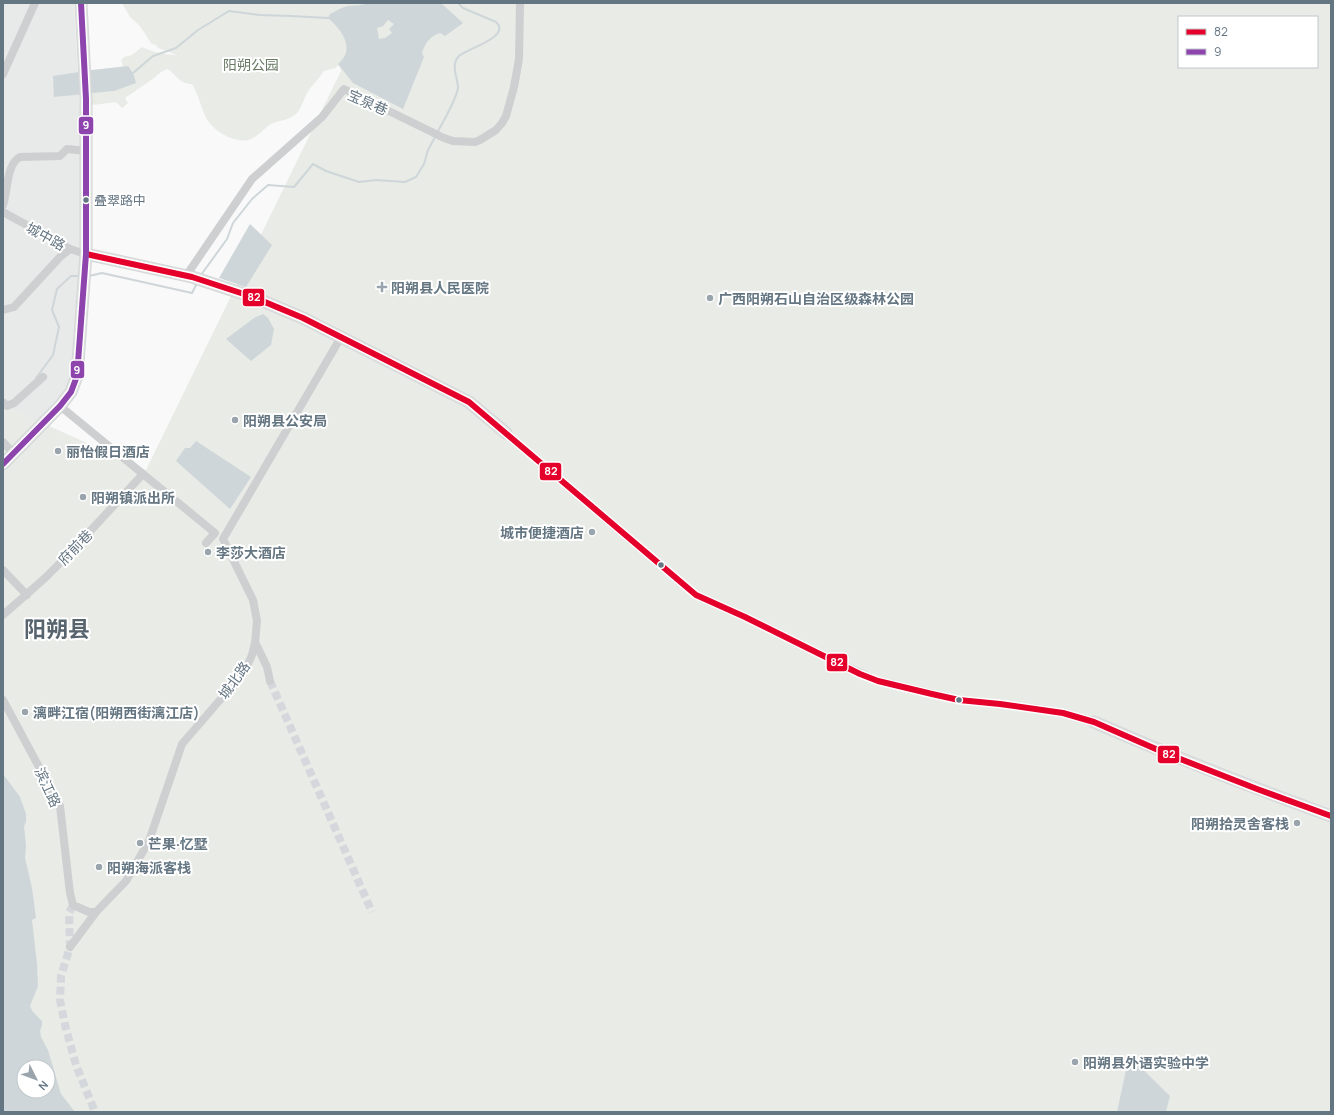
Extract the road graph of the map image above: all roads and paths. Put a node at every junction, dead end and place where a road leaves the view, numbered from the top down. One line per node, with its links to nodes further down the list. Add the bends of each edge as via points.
1 (35, 3): 4 (street)
2 (81, 3): 6 (street)
3 (520, 3): 11 (street, 宝泉巷, via 519,59 514,87 506,116 496,130 475,142 453,141 344,89 322,117 252,179)
4 (6, 61): 5 (street)
5 (3, 74)
6 (87, 151): 7 (street, via 67,149 60,156 16,159 11,167); 10 (street)
7 (3, 205)
8 (3, 212): 9 (street, 城中路)
9 (70, 249): 10 (street, 城中路); 12 (street, via 14,307)
10 (86, 254): 11 (street, 城中路); 16 (street, via 77,376 72,392)
11 (189, 277): 13 (street, 城中路, via 253,297)
12 (3, 310)
13 (341, 337): 17 (street, 城中路, via 469,402); 23 (street)
14 (43, 377): 15 (street, via 14,403 7,406)
15 (3, 403)
16 (60, 406): 19 (street); 20 (street); 21 (street); 22 (street)
17 (506, 433): 31 (street, via 696,595 878,681 959,700 1033,708)
18 (4, 443): 19 (street)
19 (13, 453): 20 (street)
20 (3, 465)
21 (143, 474): 22 (street); 26 (street, 府前巷, via 69,554)
22 (214, 533): 23 (street); 24 (street)
23 (222, 539): 28 (street, 城北路, via 253,600 257,621)
24 (206, 543)
25 (3, 570): 26 (street)
26 (26, 595): 27 (street, 府前巷)
27 (3, 615)
28 (255, 643): 29 (street, via 267,667); 33 (street, 城北路, via 248,664 182,744 149,841 126,881)
29 (270, 681)
30 (3, 700): 33 (street, 滨江路, via 60,806 73,905 88,912)
31 (1094, 722): 32 (street, via 1166,753)
32 (1331, 816)
33 (96, 912): 34 (street, 城北路)
34 (70, 946)

